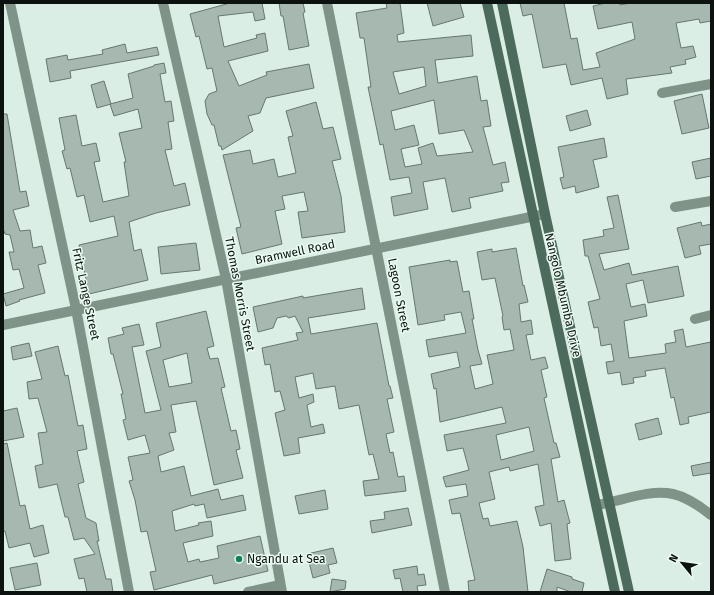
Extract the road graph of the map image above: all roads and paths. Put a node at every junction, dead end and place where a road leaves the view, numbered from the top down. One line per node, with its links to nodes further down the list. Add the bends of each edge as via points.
1 (10, 3): 14 (street, Fritz Lange Street)
2 (163, 3): 13 (street, Thomas Morris Street)
3 (327, 3): 12 (street, Lagoon Street)
4 (487, 3): 11 (street, Nangolo Mbumba Drive)
5 (502, 3): 10 (street, Nangolo Mbumba Drive)
6 (711, 84): 7 (street)
7 (662, 93)
8 (711, 201): 9 (street)
9 (675, 207)
10 (544, 214): 11 (street, Bramwell Road); 18 (street, Nangolo Mbumba Drive)
11 (532, 215): 12 (street, Bramwell Road); 19 (street, Nangolo Mbumba Drive)
12 (377, 248): 13 (street, Bramwell Road); 24 (street, Lagoon Street)
13 (226, 279): 14 (street, Bramwell Road); 21 (street, Thomas Morris Street)
14 (76, 309): 17 (street, Bramwell Road); 22 (street, Fritz Lange Street)
15 (711, 315): 16 (street)
16 (695, 319)
17 (3, 325)
18 (610, 503): 19 (street); 20 (street, via 652,493 674,494 699,505); 26 (street, Nangolo Mbumba Drive)
19 (597, 505): 25 (street, Nangolo Mbumba Drive)
20 (711, 514)
21 (281, 589): 23 (street)
22 (130, 592)
23 (248, 592)
24 (445, 592)
25 (615, 592)
26 (629, 592)

